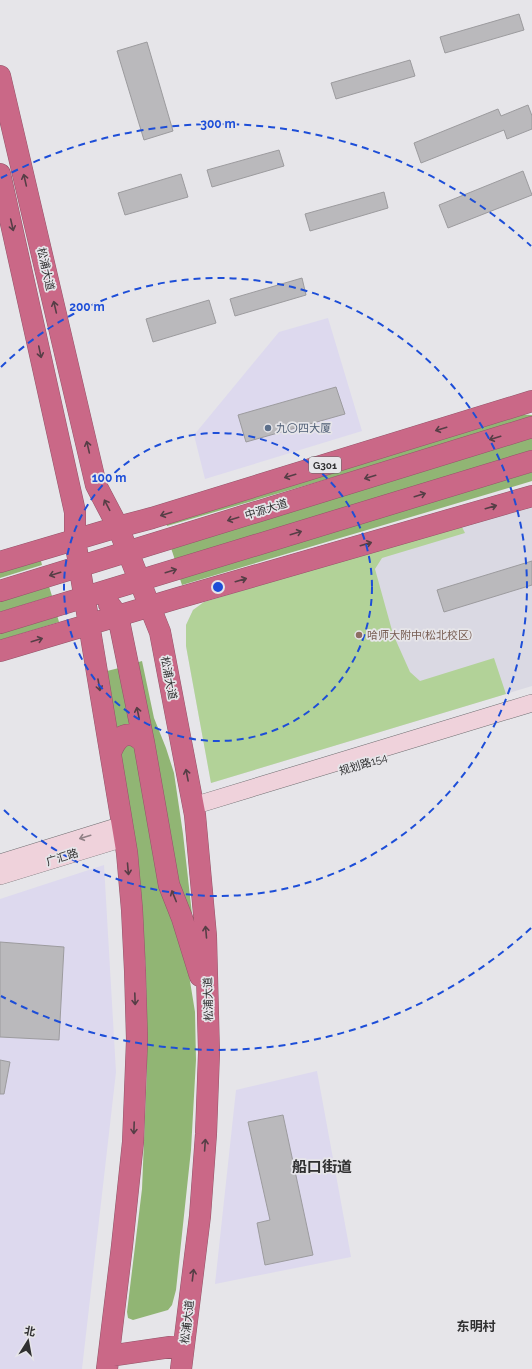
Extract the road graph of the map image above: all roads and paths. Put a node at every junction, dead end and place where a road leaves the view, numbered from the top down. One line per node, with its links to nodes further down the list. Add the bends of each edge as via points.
1 (0, 76): 7 (highway, 松浦大道, one-way to 1, via 96,485)
2 (0, 174): 8 (highway, one-way to 8, via 75,512)
3 (532, 401): 7 (highway, G301, one-way to 7)
4 (532, 427): 9 (highway, 中源大道, one-way to 9)
5 (532, 461): 12 (highway, one-way to 5)
6 (532, 496): 15 (highway, one-way to 6)
7 (118, 527): 8 (highway, G301); 9 (highway, 松浦大道)
8 (75, 540): 10 (highway, G301); 11 (highway)
9 (128, 552): 11 (highway, 中源大道); 12 (highway, 松浦大道)
10 (0, 562)
11 (79, 567): 13 (highway, 中源大道, one-way to 13); 14 (highway)
12 (139, 581): 14 (highway); 15 (highway, 松浦大道)
13 (0, 591)
14 (92, 595): 16 (highway); 17 (highway); 18 (highway)
15 (150, 606): 16 (highway); 24 (highway, 松浦大道, one-way to 15, via 160,632)
16 (118, 616): 18 (highway); 22 (highway, one-way to 16)
17 (0, 622)
18 (89, 624): 19 (highway, one-way to 18); 23 (highway, one-way to 23)
19 (0, 651)
20 (532, 703): 24 (street)
21 (532, 713): 24 (street, 规划路154)
22 (144, 742): 23 (highway, via 138,736 124,736 116,741); 28 (highway, one-way to 22, via 169,885)
23 (111, 752): 25 (highway)
24 (194, 810): 28 (highway, 松浦大道, one-way to 24, via 206,936)
25 (123, 832): 26 (street, 广汇路, one-way to 26); 27 (street, 广汇路); 30 (highway, one-way to 30, via 132,910 137,1040 133,1142)
26 (0, 863)
27 (0, 876)
28 (208, 999): 29 (highway, 松浦大道, one-way to 28, via 200,1216 206,1134)
29 (184, 1345): 30 (highway); 31 (highway, 松浦大道)
30 (108, 1362)
31 (181, 1369)

